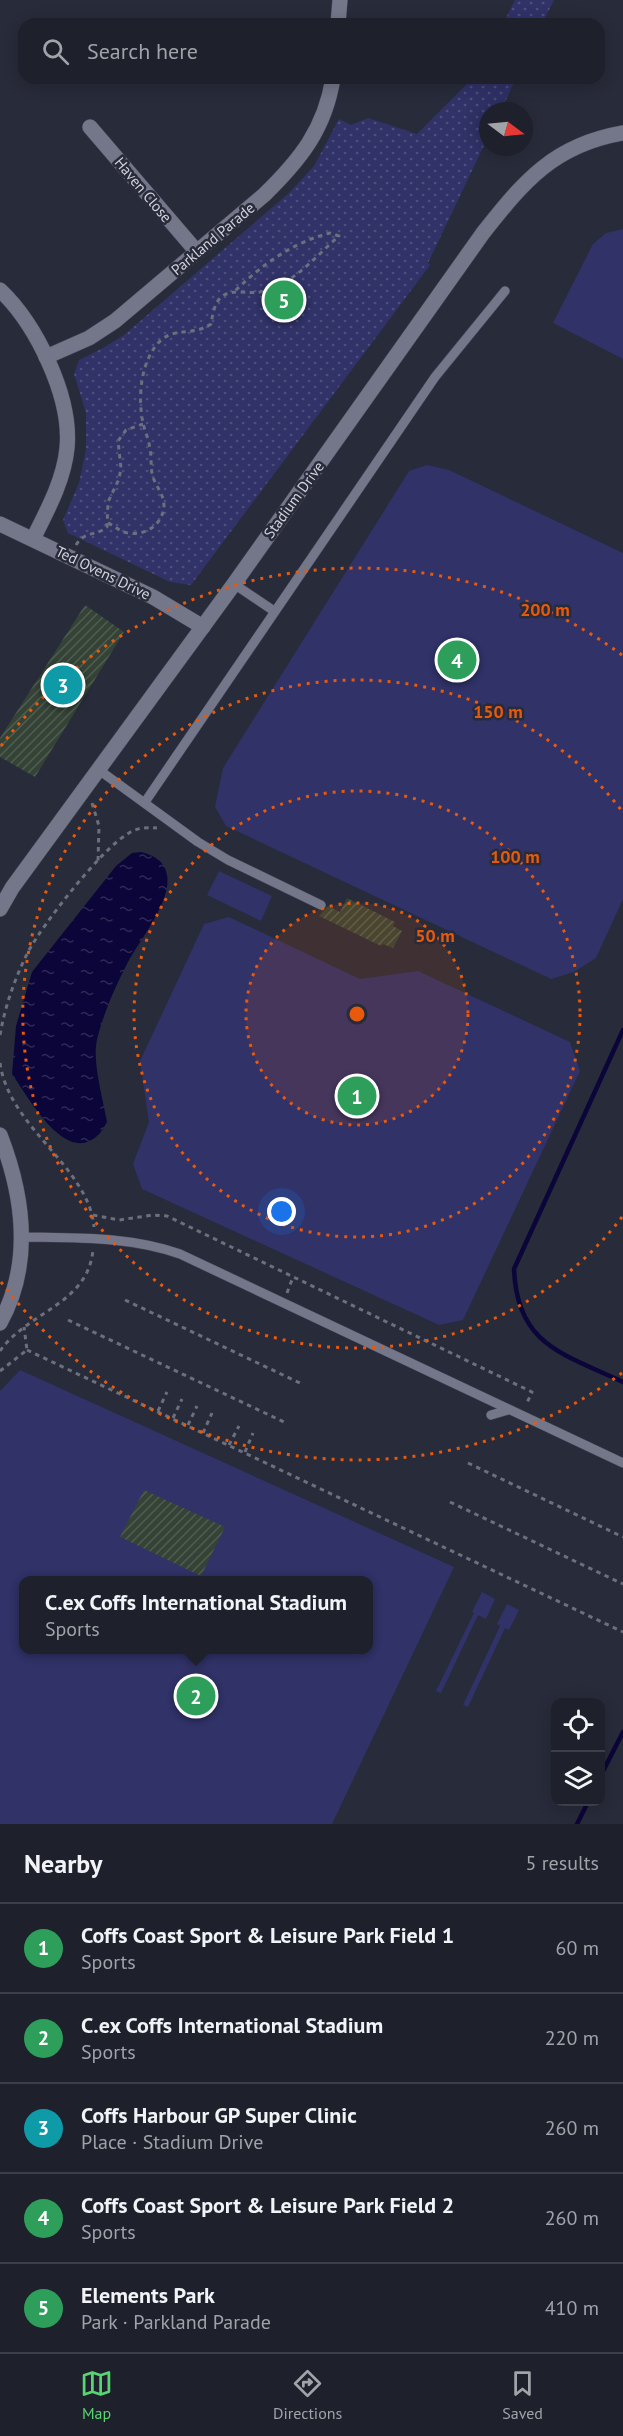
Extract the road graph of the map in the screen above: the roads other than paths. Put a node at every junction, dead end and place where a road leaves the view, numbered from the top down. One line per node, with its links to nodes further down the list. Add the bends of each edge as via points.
1 (340, 0): 2 (main road)
2 (338, 18)
3 (331, 84): 6 (main road, Parkland Parade, via 322,118 298,161)
4 (90, 127): 6 (main road, Haven Close)
5 (623, 133): 12 (main road, Stadium Drive, via 586,143 552,159 516,191)
6 (196, 252): 9 (main road, Parkland Parade, via 108,326)
7 (0, 290): 9 (main road, via 21,312)
8 (505, 291): 13 (lane, via 435,377)
9 (46, 357): 11 (main road, via 65,414 67,450 56,489)
10 (0, 524): 11 (main road, Ted Ovens Drive)
11 (33, 539): 14 (main road, Ted Ovens Drive, via 153,597)
12 (234, 584): 13 (lane); 14 (main road, Stadium Drive)
13 (274, 611): 16 (lane)
14 (203, 627): 15 (main road, Stadium Drive)
15 (99, 770): 16 (lane); 18 (main road, Stadium Drive)
16 (145, 802): 17 (lane, via 218,854)
17 (321, 905)
18 (0, 909)
19 (0, 1135): 20 (main road, via 13,1173)
20 (22, 1237): 21 (main road, via 19,1277); 22 (lane, via 127,1241 180,1254)
21 (0, 1323)
22 (508, 1410): 23 (lane); 24 (lane)
23 (491, 1415)
24 (623, 1463)

